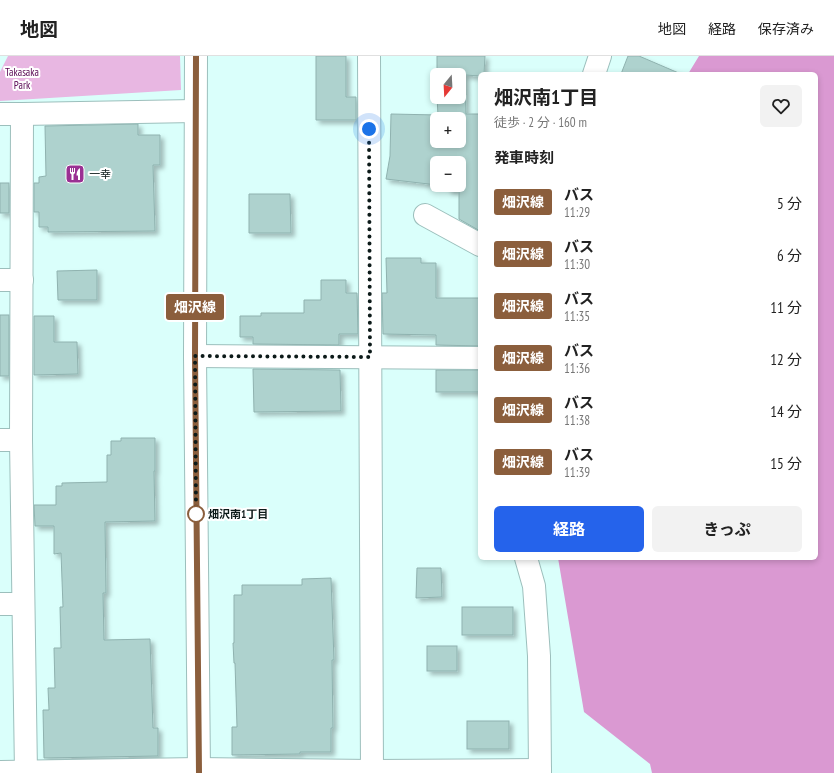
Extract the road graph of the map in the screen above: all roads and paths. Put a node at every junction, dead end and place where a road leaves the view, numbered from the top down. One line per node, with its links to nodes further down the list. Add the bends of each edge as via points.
1 (196, 56): 5 (street)
2 (369, 56): 13 (street)
3 (600, 56): 4 (street)
4 (595, 72)
5 (195, 111): 7 (street); 12 (street)
6 (0, 114): 7 (street)
7 (22, 114): 11 (street)
8 (425, 215): 9 (street)
9 (478, 244)
10 (0, 280): 11 (street)
11 (22, 280): 15 (street)
12 (195, 356): 13 (street); 19 (street)
13 (370, 357): 14 (street); 23 (street)
14 (478, 358)
15 (10, 440): 18 (street)
16 (527, 560): 20 (street, via 534,586 539,656)
17 (0, 604): 18 (street)
18 (23, 604): 22 (street)
19 (199, 771): 22 (street); 23 (street)
20 (540, 771): 23 (street)
21 (0, 772): 22 (street)
22 (26, 772)
23 (372, 772)

